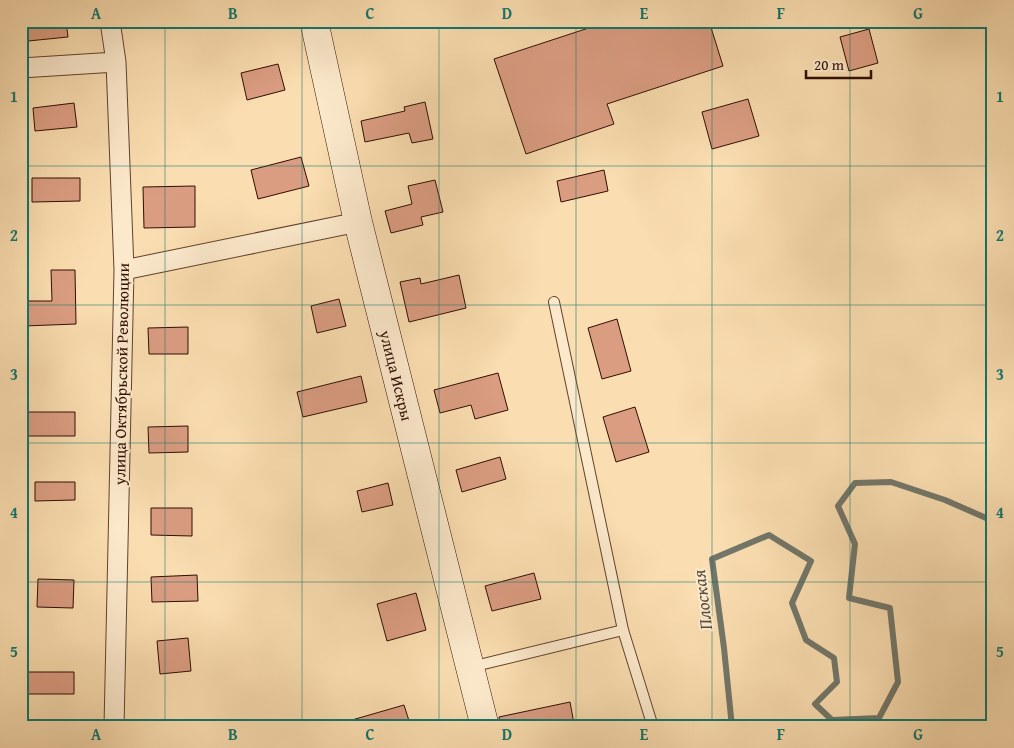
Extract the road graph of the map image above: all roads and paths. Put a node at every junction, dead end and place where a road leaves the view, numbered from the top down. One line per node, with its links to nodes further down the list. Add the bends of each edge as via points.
1 (110, 21): 3 (street, улица Октябрьской Революции)
2 (314, 21): 5 (main road, улица Искры)
3 (116, 62): 4 (street); 6 (street, улица Октябрьской Революции)
4 (21, 68)
5 (358, 222): 6 (street); 9 (main road, улица Искры)
6 (124, 270): 10 (street, улица Октябрьской Революции)
7 (554, 302): 8 (lane)
8 (623, 630): 9 (lane); 12 (lane)
9 (470, 667): 11 (main road, улица Искры)
10 (114, 727)
11 (485, 727)
12 (653, 727)

